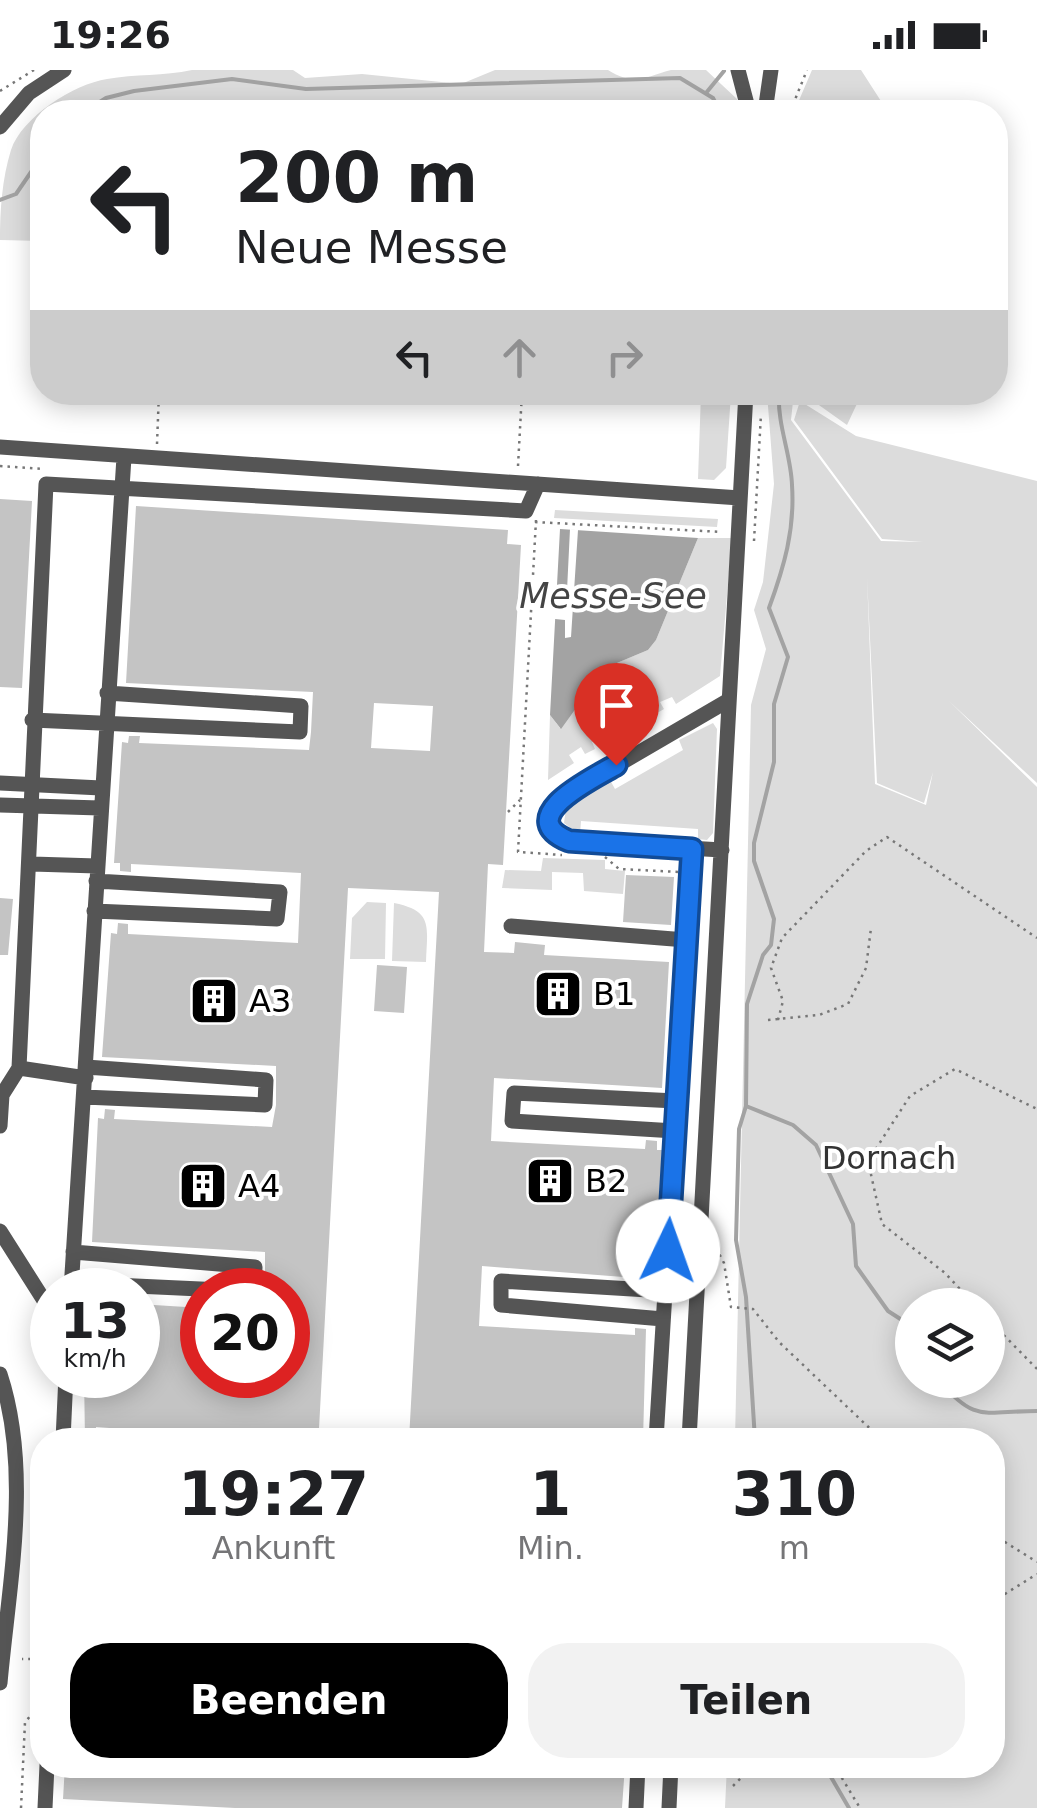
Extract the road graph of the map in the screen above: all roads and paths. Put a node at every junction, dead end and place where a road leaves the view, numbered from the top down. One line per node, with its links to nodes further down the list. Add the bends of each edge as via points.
1 (34, 70): 6 (path)
2 (64, 70): 10 (street, via 29,94)
3 (738, 70): 7 (street)
4 (772, 70): 8 (street)
5 (808, 70): 9 (path)
6 (0, 91)
7 (747, 100)
8 (767, 100)
9 (795, 100)
10 (0, 127)
11 (158, 405): 14 (path)
12 (521, 405): 18 (path)
13 (745, 405): 22 (street)
14 (156, 445)
15 (0, 447): 16 (street)
16 (46, 450): 17 (street); 19 (street)
17 (124, 457): 20 (street); 21 (street)
18 (518, 470)
19 (46, 484): 21 (street); 27 (street)
20 (538, 484): 21 (street, via 526,510); 22 (street); 23 (path)
21 (122, 487): 25 (street)
22 (740, 498): 24 (street)
23 (536, 522): 24 (path); 32 (path)
24 (738, 534): 26 (street)
25 (107, 693): 28 (street); 28 (street, via 300,706 300,732)
26 (729, 700): 37 (street, via 560,798 550,813 554,830 569,841); 38 (street)
27 (32, 720): 28 (street); 30 (street)
28 (104, 723): 31 (street)
29 (0, 783): 30 (street)
30 (30, 785): 31 (street); 34 (street)
31 (101, 788): 35 (street)
32 (521, 799): 36 (path); 39 (path, via 518,852)
33 (0, 805): 34 (street)
34 (30, 807): 35 (street); 41 (street)
35 (100, 808): 42 (street)
36 (508, 812)
37 (692, 849): 38 (street); 43 (street)
38 (722, 850): 73 (street)
39 (570, 855)
40 (605, 857): 43 (path, via 618,868)
41 (32, 864): 42 (street); 51 (street)
42 (96, 873): 44 (street); 44 (street, via 280,892 277,920)
43 (690, 873): 48 (street)
44 (94, 911): 52 (street)
45 (511, 926): 48 (street)
46 (871, 928): 50 (path, via 866,968 848,1004)
47 (1037, 938): 50 (path, via 887,837 782,938 771,968 783,1001)
48 (686, 940): 54 (street)
49 (768, 1020): 50 (path)
50 (778, 1020)
51 (19, 1068): 52 (street); 56 (street, via 2,1095)
52 (86, 1072): 53 (street); 53 (street, via 266,1080 265,1105)
53 (84, 1096): 60 (street)
54 (676, 1102): 57 (street); 57 (street, via 514,1093 512,1121)
55 (1037, 1109): 64 (path, via 955,1069 910,1096 868,1161 882,1224)
56 (0, 1126)
57 (674, 1132): 65 (street)
58 (0, 1230): 63 (street)
59 (710, 1242): 74 (path, via 724,1263 727,1300 735,1309 752,1310)
60 (74, 1252): 61 (street); 62 (street)
61 (73, 1268)
62 (256, 1268)
63 (30, 1278)
64 (960, 1288)
65 (665, 1291): 66 (street); 66 (street, via 501,1280 500,1305)
66 (664, 1319): 72 (street)
67 (1005, 1337): 68 (path)
68 (1037, 1370)
69 (0, 1374): 79 (street, via 16,1457)
70 (65, 1398): 71 (street)
71 (63, 1428)
72 (657, 1428)
73 (690, 1428)
74 (869, 1428)
75 (1005, 1542): 76 (path)
76 (1037, 1562)
77 (1037, 1574): 78 (path)
78 (1005, 1594)
79 (2, 1628): 82 (street)
80 (22, 1659): 81 (path)
81 (30, 1659)
82 (0, 1683)
83 (30, 1717): 90 (path)
84 (46, 1778): 91 (street)
85 (637, 1778): 92 (street)
86 (670, 1778): 93 (street)
87 (741, 1778): 89 (path)
88 (842, 1778): 94 (path)
89 (733, 1786)
90 (22, 1808)
91 (45, 1808)
92 (636, 1808)
93 (669, 1808)
94 (860, 1808)

